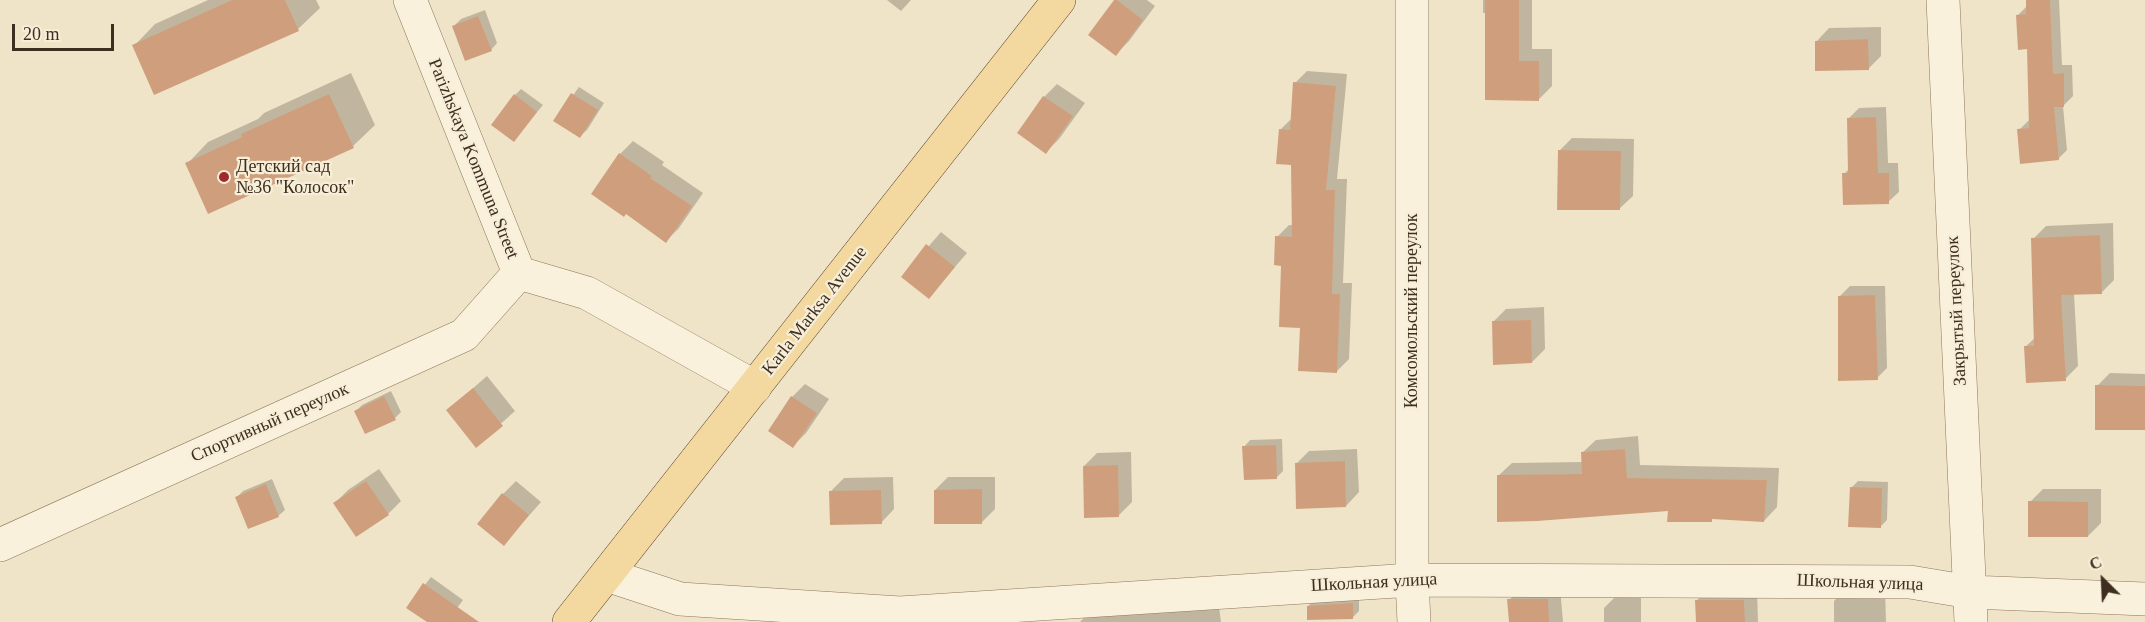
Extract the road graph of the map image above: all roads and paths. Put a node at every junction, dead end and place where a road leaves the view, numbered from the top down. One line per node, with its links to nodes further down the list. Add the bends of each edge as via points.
1 (410, 0): 5 (street, Parizhskaya Kommuna Street)
2 (1059, 0): 6 (main road, Karla Marksa Avenue)
3 (1412, 0): 9 (street, Комсомольский переулок)
4 (1944, 0): 11 (street, Закрытый переулок)
5 (519, 273): 6 (street, Parizhskaya Kommuna Street, via 587,292); 7 (street, Спортивный переулок, via 464,335)
6 (755, 387): 8 (main road, Karla Marksa Avenue)
7 (0, 545)
8 (607, 575): 12 (street, Школьная улица, via 680,599); 13 (main road, Karla Marksa Avenue)
9 (1412, 580): 11 (street, Школьная улица, via 1910,582); 12 (street, Школьная улица); 14 (street, Комсомольский переулок)
10 (2145, 599): 11 (street, Школьная улица)
11 (1970, 607)
12 (900, 618)
13 (569, 622)
14 (1414, 622)

